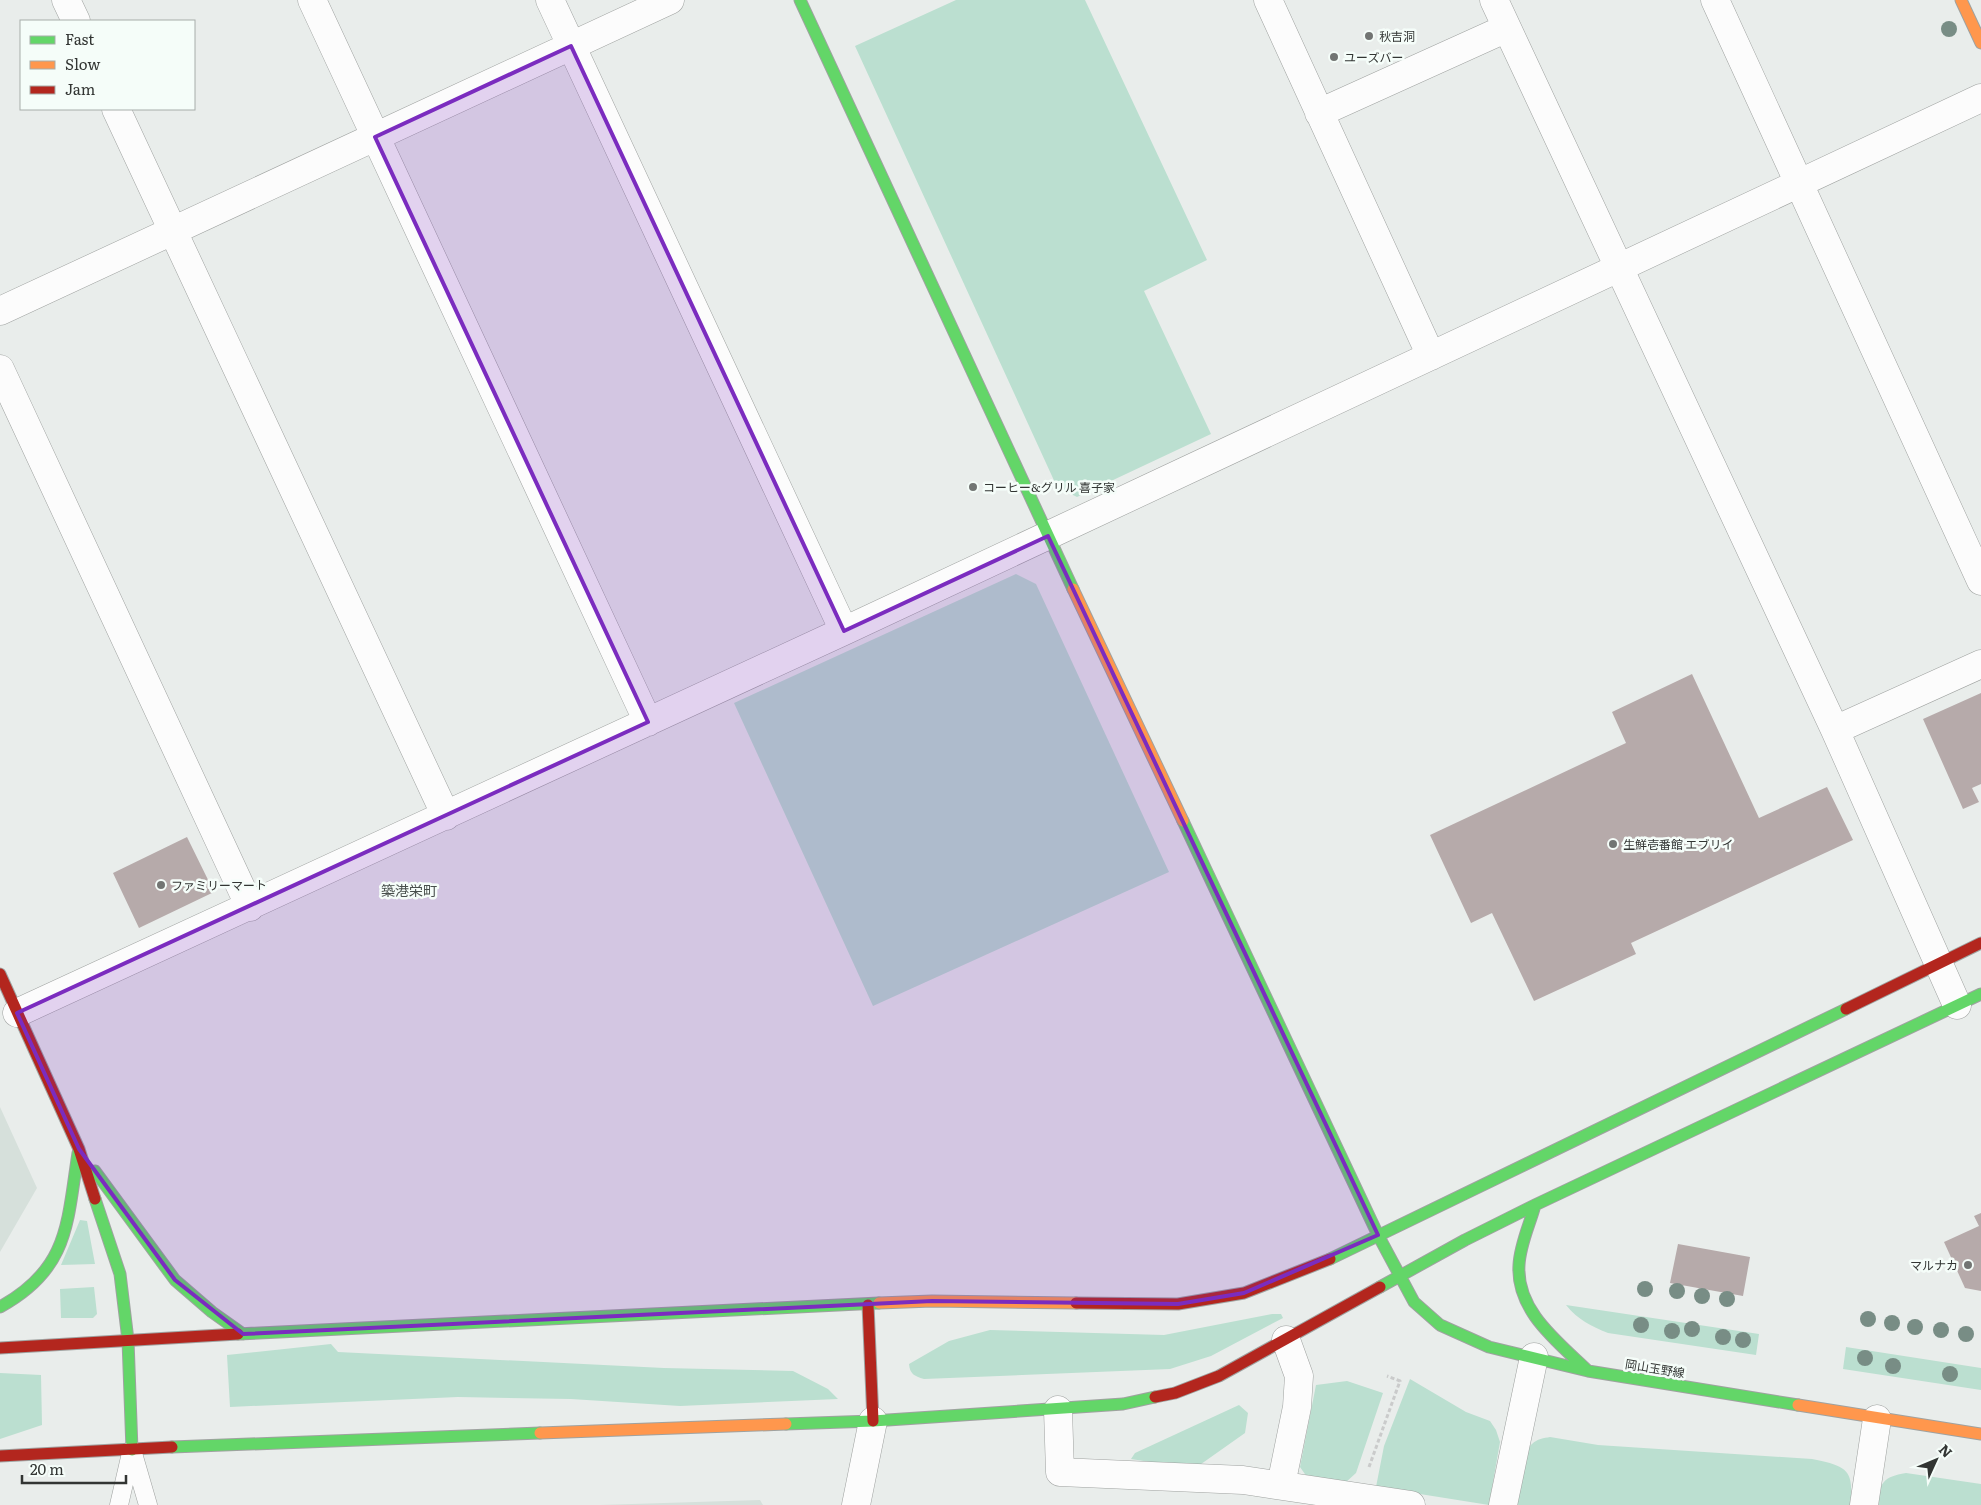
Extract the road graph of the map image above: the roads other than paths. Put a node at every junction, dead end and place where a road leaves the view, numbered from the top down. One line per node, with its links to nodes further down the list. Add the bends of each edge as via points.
1 (66, 0): 10 (street)
2 (312, 0): 17 (street)
3 (550, 0): 13 (street)
4 (670, 0): 13 (street)
5 (800, 0): 24 (street, 岡山玉野線)
6 (1268, 0): 16 (street)
7 (1494, 0): 11 (street)
8 (1715, 0): 18 (street)
9 (1961, 0): 12 (street)
10 (76, 20)
11 (1507, 28): 16 (street); 20 (street)
12 (1981, 43)
13 (571, 46): 17 (street); 26 (street)
14 (1981, 98): 18 (street)
15 (116, 110): 19 (street)
16 (1319, 113): 22 (street)
17 (376, 137): 19 (street); 28 (street)
18 (1798, 183): 20 (street); 25 (street)
19 (173, 231): 21 (street); 30 (street)
20 (1620, 267): 22 (street); 29 (street)
21 (0, 311)
22 (1431, 356): 24 (street)
23 (0, 370): 31 (street)
24 (1048, 536): 26 (street); 39 (street, 岡山玉野線)
25 (1981, 581)
26 (844, 631): 28 (street)
27 (1981, 664): 29 (street)
28 (648, 722): 30 (street)
29 (1835, 730): 33 (street)
30 (446, 816): 31 (street)
31 (250, 907): 36 (street)
32 (1981, 943): 33 (street)
33 (1939, 963): 35 (street); 39 (street)
34 (1, 980): 36 (street)
35 (1969, 999): 38 (street)
36 (17, 1013): 37 (street)
37 (79, 1149): 42 (street, via 67,1230 56,1256 36,1283); 43 (street, via 175,1280); 44 (street, via 120,1274)
38 (1535, 1205): 40 (street); 48 (street, via 1519,1265 1521,1290 1530,1310)
39 (1378, 1235): 40 (street, 岡山玉野線); 41 (street, via 1313,1267 1244,1294 1178,1304 932,1301)
40 (1399, 1277): 45 (street); 47 (street, 岡山玉野線, via 1414,1302 1440,1325 1490,1347)
41 (868, 1305): 43 (street); 51 (street)
42 (0, 1307)
43 (244, 1334): 44 (street)
44 (128, 1340): 46 (street); 53 (street)
45 (1286, 1340): 49 (street, via 1219,1376 1175,1393 1124,1404); 55 (street, via 1299,1376 1297,1407)
46 (0, 1348)
47 (1534, 1357): 48 (street, 岡山玉野線); 60 (street)
48 (1588, 1371): 50 (street, 岡山玉野線)
49 (1058, 1410): 51 (street); 55 (street, via 1060,1472 1243,1480)
50 (1877, 1419): 52 (street, 岡山玉野線); 61 (street)
51 (873, 1421): 53 (street); 58 (street)
52 (1981, 1434)
53 (132, 1450): 54 (street); 56 (lane); 57 (lane)
54 (0, 1456)
55 (1281, 1486): 59 (street)
56 (119, 1505)
57 (148, 1505)
58 (856, 1505)
59 (1411, 1505)
60 (1502, 1505)
61 (1864, 1505)

